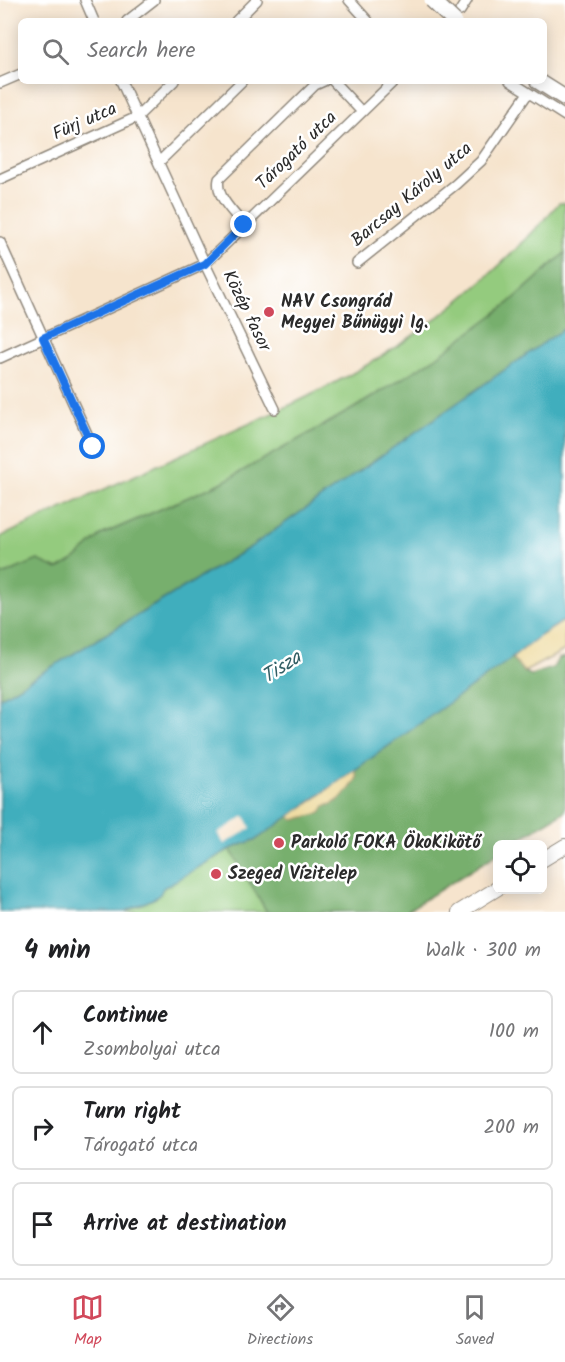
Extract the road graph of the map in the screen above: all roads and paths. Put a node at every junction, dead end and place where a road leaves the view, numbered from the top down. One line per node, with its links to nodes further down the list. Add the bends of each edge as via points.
1 (85, 0): 7 (street)
2 (154, 0): 8 (street)
3 (257, 0): 9 (street)
4 (349, 0): 10 (street)
5 (432, 0): 6 (main road, bridge)
6 (460, 7)
7 (93, 18)
8 (131, 18)
9 (239, 18)
10 (365, 18)
11 (18, 75): 12 (street)
12 (0, 83)
13 (122, 84): 23 (street, Közép fasor)
14 (171, 84): 23 (street, Fürj utca)
15 (239, 84): 24 (street)
16 (317, 84): 26 (street, via 219,179 219,192)
17 (336, 84): 21 (street)
18 (391, 84): 21 (street, Tárogató utca)
19 (533, 87): 20 (main road); 22 (street); 28 (street, Barcsay Károly utca, via 475,168)
20 (565, 98)
21 (362, 112): 26 (street, Tárogató utca)
22 (565, 116)
23 (137, 117): 24 (street, Közép fasor); 25 (street, Fürj utca)
24 (159, 162): 29 (street, Közép fasor)
25 (0, 179)
26 (244, 225): 29 (street, Tárogató utca)
27 (0, 242): 30 (street)
28 (357, 263)
29 (205, 264): 30 (street, Tárogató utca); 32 (street, Közép fasor)
30 (43, 338): 31 (street, Tárogató utca); 33 (street)
31 (0, 358)
32 (275, 410)
33 (93, 447)
34 (565, 846): 35 (main road)
35 (547, 857)
36 (493, 891): 37 (main road)
37 (459, 912)

